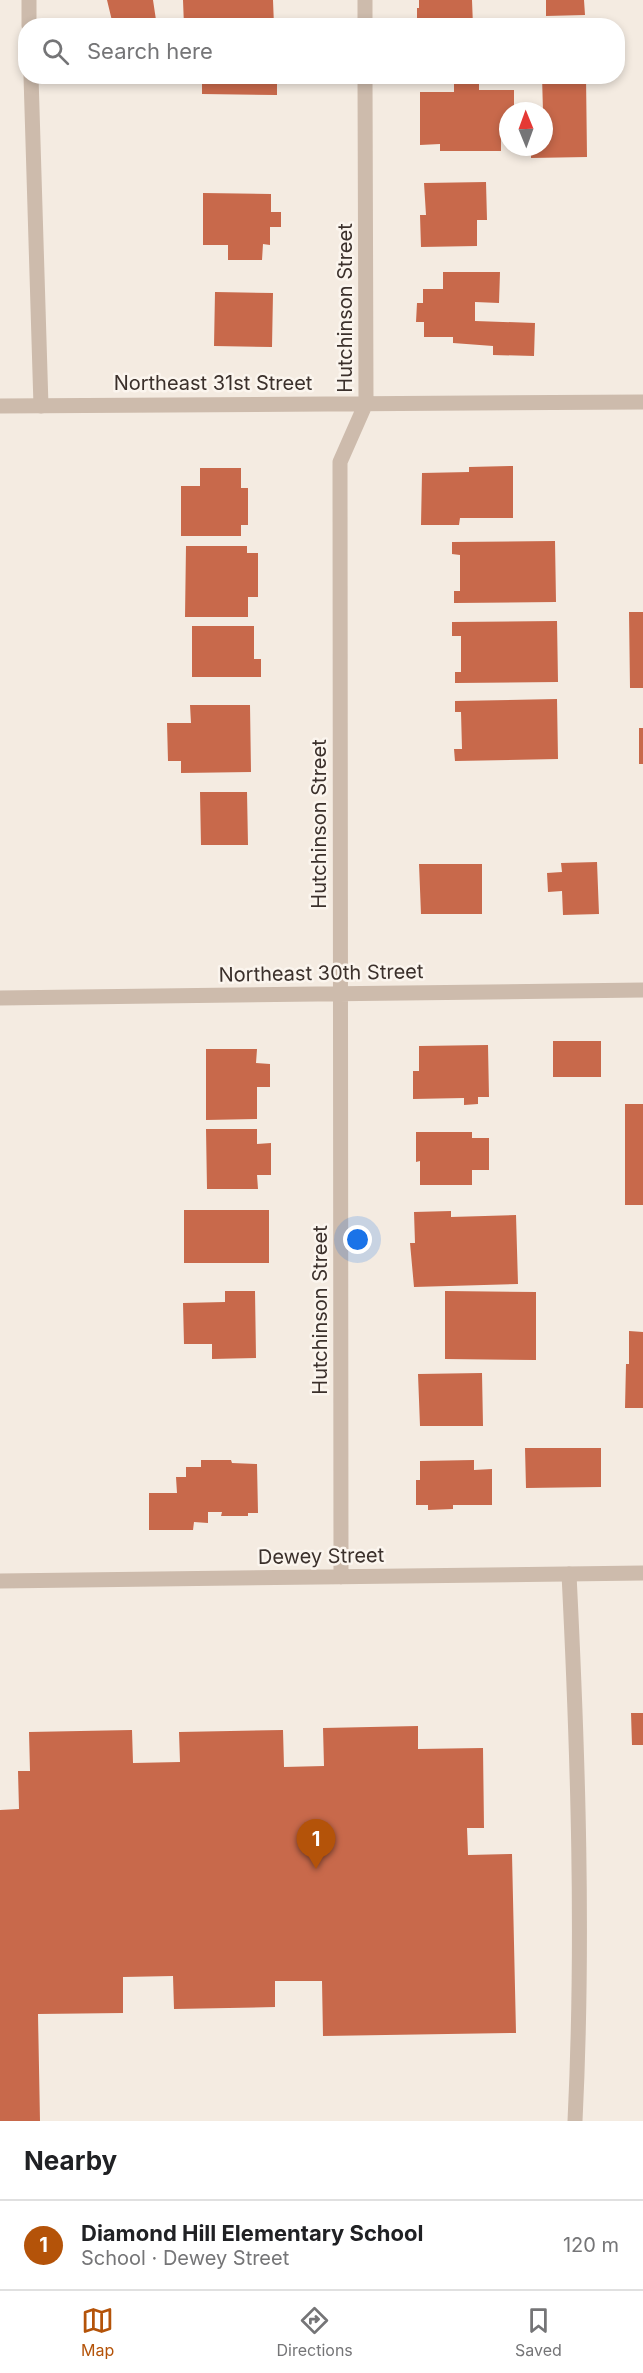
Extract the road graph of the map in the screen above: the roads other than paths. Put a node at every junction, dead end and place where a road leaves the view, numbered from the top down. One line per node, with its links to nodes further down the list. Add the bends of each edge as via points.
1 (28, 0): 3 (street)
2 (364, 0): 4 (street)
3 (29, 18)
4 (365, 18)
5 (31, 84): 10 (street)
6 (365, 84): 8 (street, Hutchinson Street)
7 (643, 402): 8 (street, Northeast 31st Street)
8 (366, 404): 10 (street, Northeast 31st Street); 12 (street, Hutchinson Street, via 340,462)
9 (0, 406): 10 (street, Northeast 31st Street)
10 (41, 406)
11 (643, 990): 12 (street, Northeast 30th Street)
12 (340, 994): 13 (street, Northeast 30th Street); 16 (street, Hutchinson Street)
13 (0, 998)
14 (569, 1574): 15 (street, Dewey Street); 16 (street, Dewey Street); 18 (street, via 579,1868)
15 (643, 1574)
16 (341, 1577): 17 (street, Dewey Street)
17 (0, 1581)
18 (575, 2121)

